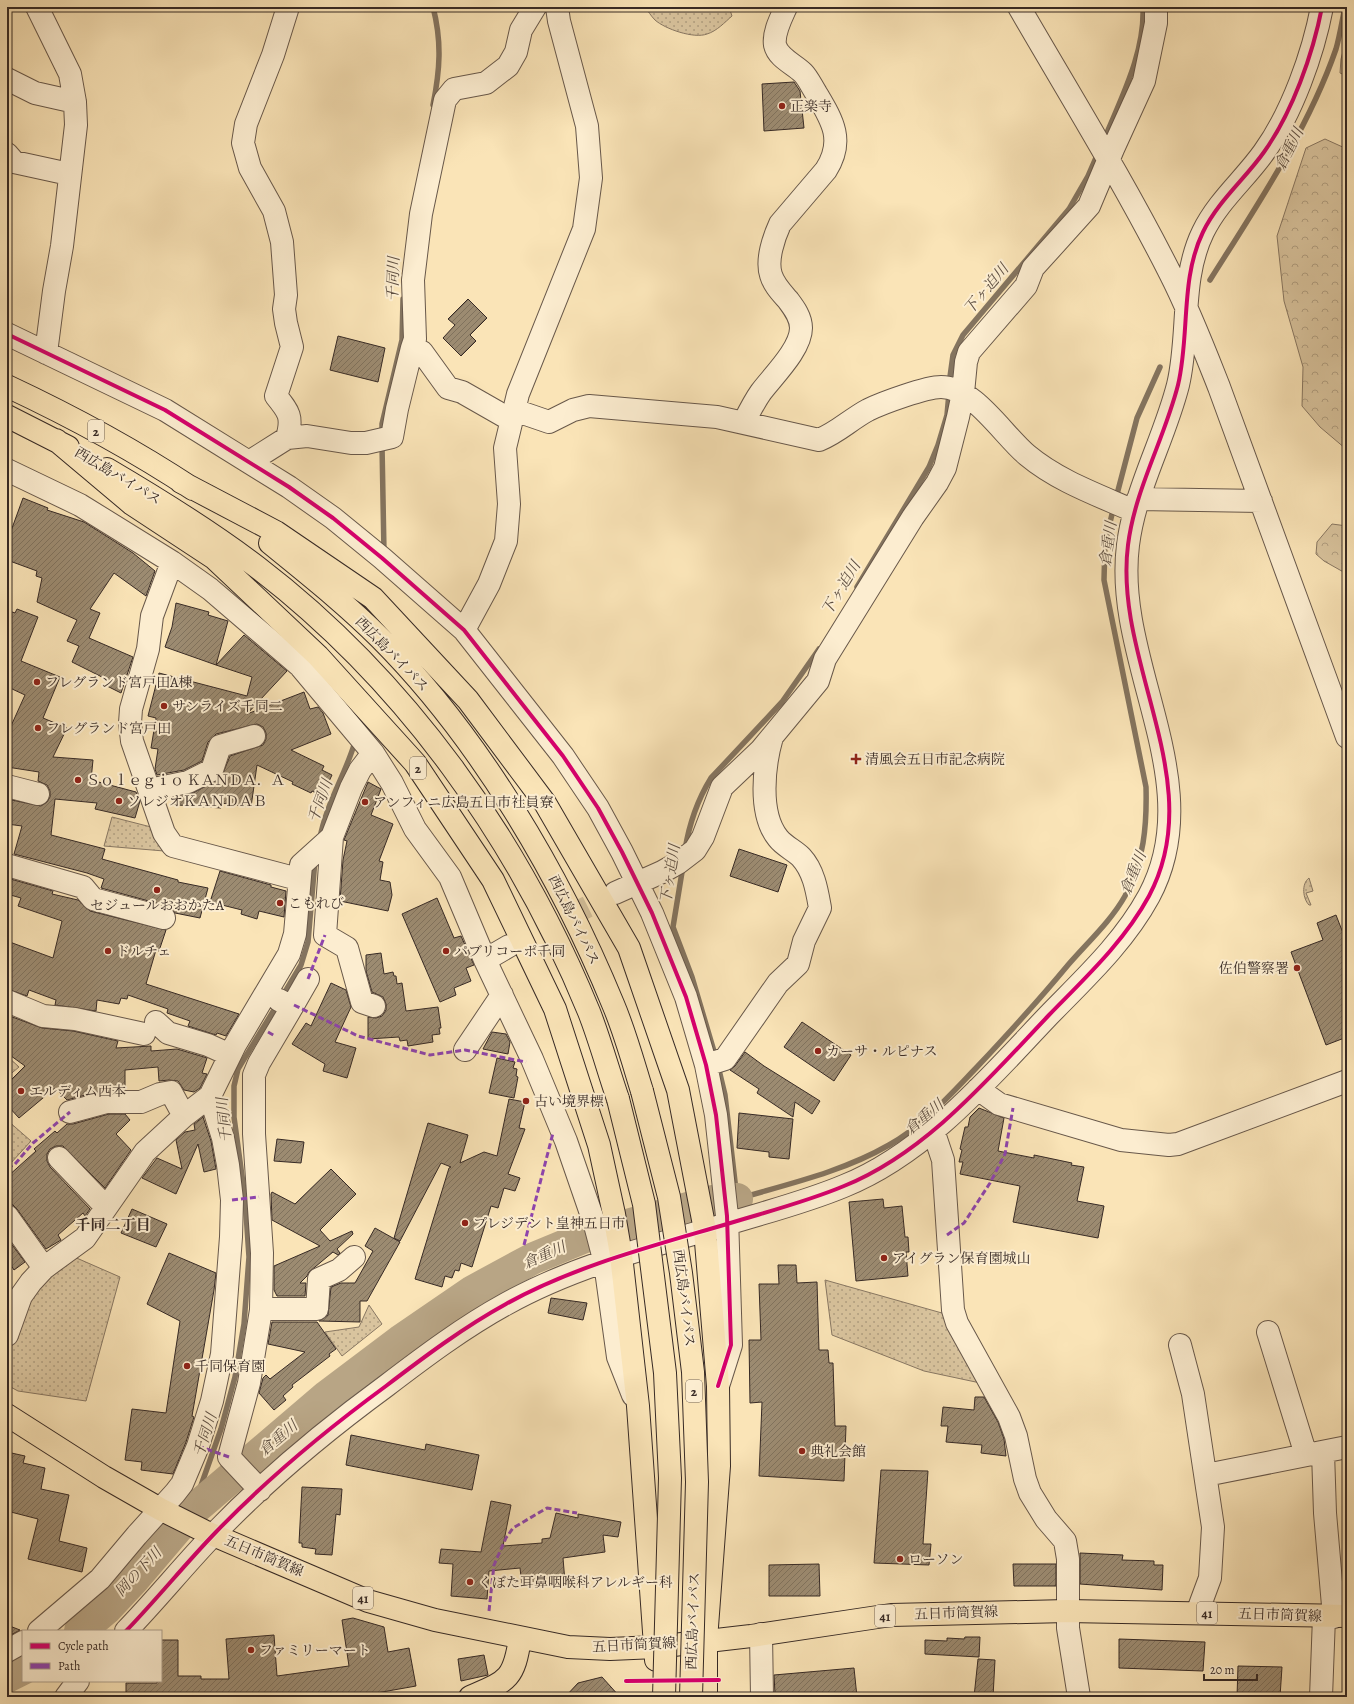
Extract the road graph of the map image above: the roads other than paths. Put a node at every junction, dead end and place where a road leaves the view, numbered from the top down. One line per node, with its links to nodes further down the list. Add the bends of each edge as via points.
1 (37, 7): 10 (street, via 68,68)
2 (288, 7): 23 (street, via 273,55 246,124 243,143 250,168 274,211 282,242 286,295 284,309 292,347 276,396 288,412 291,421)
3 (535, 7): 16 (street, via 521,30 516,52 508,66 486,83 454,89 445,100 421,214 413,280 415,339)
4 (558, 7): 20 (street, via 559,21 587,126 591,178 584,229)
5 (786, 7): 22 (street, via 775,36 775,46 780,55 804,74 828,114 836,138 832,162 777,232 770,274 794,308 801,328 790,354 754,401)
6 (1019, 7): 12 (street)
7 (1156, 7): 12 (street, via 1156,23 1144,81)
8 (1322, 7): 14 (street, via 1310,54 1275,136 1203,232 1190,271)
9 (7, 78): 10 (street, via 35,93)
10 (75, 102): 13 (street, via 76,125)
11 (7, 154): 13 (street, via 14,162)
12 (1107, 161): 14 (street, via 1170,273); 19 (street, via 1090,206 1033,268 1026,286 969,352 963,376)
13 (69, 174): 17 (street, via 62,246)
14 (1188, 317): 28 (street, via 1219,387); 29 (street, via 1177,388)
15 (7, 334): 17 (street)
16 (412, 348): 20 (street, via 422,352 448,388); 23 (street, via 392,437 351,443 307,436)
17 (46, 353): 25 (street, via 165,410)
18 (7, 386): 27 (main road, 西広島バイパス / 2, via 124,446)
19 (953, 390): 22 (street, via 911,395 869,410 819,440); 29 (street, via 1026,455 1054,475); 33 (street, via 945,468 825,659 818,681)
20 (512, 415): 22 (street, via 549,422 580,407 597,406 717,417); 31 (street, via 505,448 509,504 506,541 489,584)
21 (7, 416): 24 (main road, 西広島バイパス / 2)
22 (744, 422)
23 (287, 438): 25 (street)
24 (56, 440): 67 (main road, 2, via 132,504 214,558 318,656 414,763 494,880 555,1009 598,1145 614,1214); 97 (main road, 西広島バイパス / 2, bridge, via 195,523 257,567 310,611 358,656 410,713 459,776 511,855 556,938 589,1013 618,1099 644,1204 665,1373 670,1478)
25 (249, 462): 31 (street, via 333,518)
26 (7, 470): 30 (street, via 80,505)
27 (181, 482): 65 (main road, 2, via 276,532 373,598 468,700 546,803 629,948 678,1090); 98 (main road, 西広島バイパス / 2, bridge, via 261,536 326,589 375,633 432,696 473,750 536,845 578,925 614,1005 642,1091 669,1197 693,1372 697,1482)
28 (1261, 501): 29 (street); 34 (street)
29 (1126, 504): 56 (street, via 1126,583 1132,629 1169,788 1170,825 1164,860 1152,892 1131,926 1108,954)
30 (172, 562): 35 (street, via 210,589 300,666); 37 (street, via 152,616 148,649 130,723 132,740)
31 (464, 630): 42 (street, via 563,756 598,808)
32 (254, 736): 37 (street, via 220,746 212,770 188,782)
33 (772, 736): 42 (street, via 722,787 695,850 662,872); 54 (street, via 764,780 772,828 778,838 801,857 811,871 820,908 804,941 798,964 778,983)
34 (1347, 737)
35 (373, 753): 39 (street, via 360,770); 46 (street, via 415,829 450,877)
36 (7, 786): 38 (street)
37 (149, 790): 41 (street, via 164,833 173,846)
38 (38, 794)
39 (329, 839): 41 (street, via 301,864); 51 (street, via 325,935 347,948 362,1002)
40 (7, 865): 44 (street, via 83,887 92,899)
41 (298, 879): 49 (street, via 293,940)
42 (637, 882): 43 (street); 54 (street, via 663,938)
43 (615, 893)
44 (164, 918)
45 (509, 946): 46 (street)
46 (485, 960): 48 (street)
47 (308, 979): 49 (street)
48 (502, 995): 52 (street); 67 (street, via 563,1134 596,1225)
49 (280, 1000): 53 (street); 70 (street, via 254,1075 254,1134 262,1253)
50 (7, 1001): 53 (street, via 43,1016 150,1028 208,1045)
51 (374, 1006)
52 (465, 1050)
53 (230, 1055): 57 (street)
54 (713, 1062): 64 (street)
55 (1347, 1081): 56 (street, via 1178,1144 1169,1145 1121,1140 999,1104)
56 (978, 1089): 60 (street)
57 (210, 1096): 59 (street); 80 (street, via 223,1138 232,1200 222,1354 212,1401 192,1464)
58 (70, 1112): 59 (street, via 107,1102 141,1102 171,1092)
59 (184, 1116): 62 (street, via 145,1152)
60 (933, 1130): 64 (street, via 906,1152 846,1186 783,1208); 82 (street, via 943,1160 953,1310 957,1323 1009,1416 1030,1492 1046,1519 1065,1541 1069,1593)
61 (59, 1158): 62 (street)
62 (106, 1207): 68 (street, via 85,1238)
63 (7, 1216): 68 (street)
64 (726, 1220): 65 (street); 74 (street, via 731,1345)
65 (705, 1224): 67 (street); 74 (main road, 西広島バイパス / 2)
66 (354, 1257): 70 (street, via 339,1270 319,1279 317,1309)
67 (613, 1258): 79 (street, via 545,1285 506,1304 448,1340); 91 (main road, 2, via 638,1406)
68 (44, 1268): 69 (street)
69 (13, 1298): 72 (street)
70 (261, 1309): 79 (street, via 249,1383 229,1457)
71 (1268, 1332): 77 (street)
72 (7, 1335)
73 (1180, 1345): 78 (street, via 1193,1394)
74 (718, 1386): 89 (main road, 西広島バイパス / 2, via 719,1466)
75 (7, 1415): 80 (main road, 五日市筒賀線 / 41)
76 (1347, 1447): 77 (street)
77 (1314, 1453): 78 (street); 84 (street, via 1325,1514)
78 (1206, 1475): 83 (street, via 1212,1527 1210,1578)
79 (256, 1486): 81 (street)
80 (163, 1511): 81 (main road, 五日市筒賀線 / 41); 85 (street, via 100,1579)
81 (209, 1533): 86 (street, via 149,1608); 88 (main road, 五日市筒賀線 / 41, via 368,1601 435,1620)
82 (1067, 1611): 83 (main road, 五日市筒賀線 / 41); 87 (main road, 五日市筒賀線 / 41, via 891,1615); 101 (street, via 1072,1662)
83 (1197, 1613): 84 (main road, 五日市筒賀線 / 41)
84 (1335, 1617): 102 (street)
85 (40, 1630)
86 (127, 1630)
87 (761, 1634): 89 (main road, 五日市筒賀線 / 41); 100 (street)
88 (520, 1638): 91 (main road, 五日市筒賀線 / 41, via 568,1647); 95 (main road, via 510,1675 499,1685)
89 (706, 1640): 91 (main road, 五日市筒賀線 / 41); 99 (main road, 西広島バイパス / 2)
90 (22, 1643): 92 (street)
91 (656, 1647): 96 (main road, 2)
92 (7, 1652)
93 (77, 1682): 94 (street)
94 (66, 1697)
95 (470, 1697)
96 (654, 1697)
97 (664, 1697)
98 (691, 1697)
99 (706, 1697)
100 (762, 1697)
101 (1079, 1697)
102 (1321, 1697)

